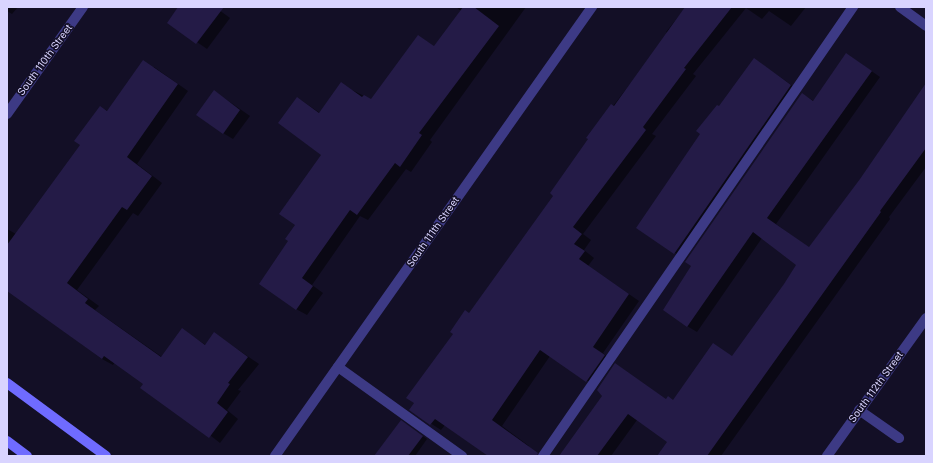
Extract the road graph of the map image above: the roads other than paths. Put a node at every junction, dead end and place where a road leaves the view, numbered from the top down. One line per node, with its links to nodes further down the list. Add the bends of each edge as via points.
1 (83, 7): 6 (street, South 110th Street)
2 (592, 7): 8 (street, South 111th Street)
3 (853, 7): 17 (street)
4 (900, 7): 5 (street)
5 (926, 26)
6 (7, 114)
7 (926, 318): 10 (street, South 112th Street)
8 (338, 367): 15 (street, South 111th Street); 16 (street)
9 (7, 383): 14 (main road)
10 (859, 410): 11 (street); 18 (street, South 112th Street)
11 (899, 438)
12 (7, 441): 13 (main road)
13 (27, 456)
14 (106, 456)
15 (274, 456)
16 (462, 456)
17 (543, 456)
18 (827, 456)

